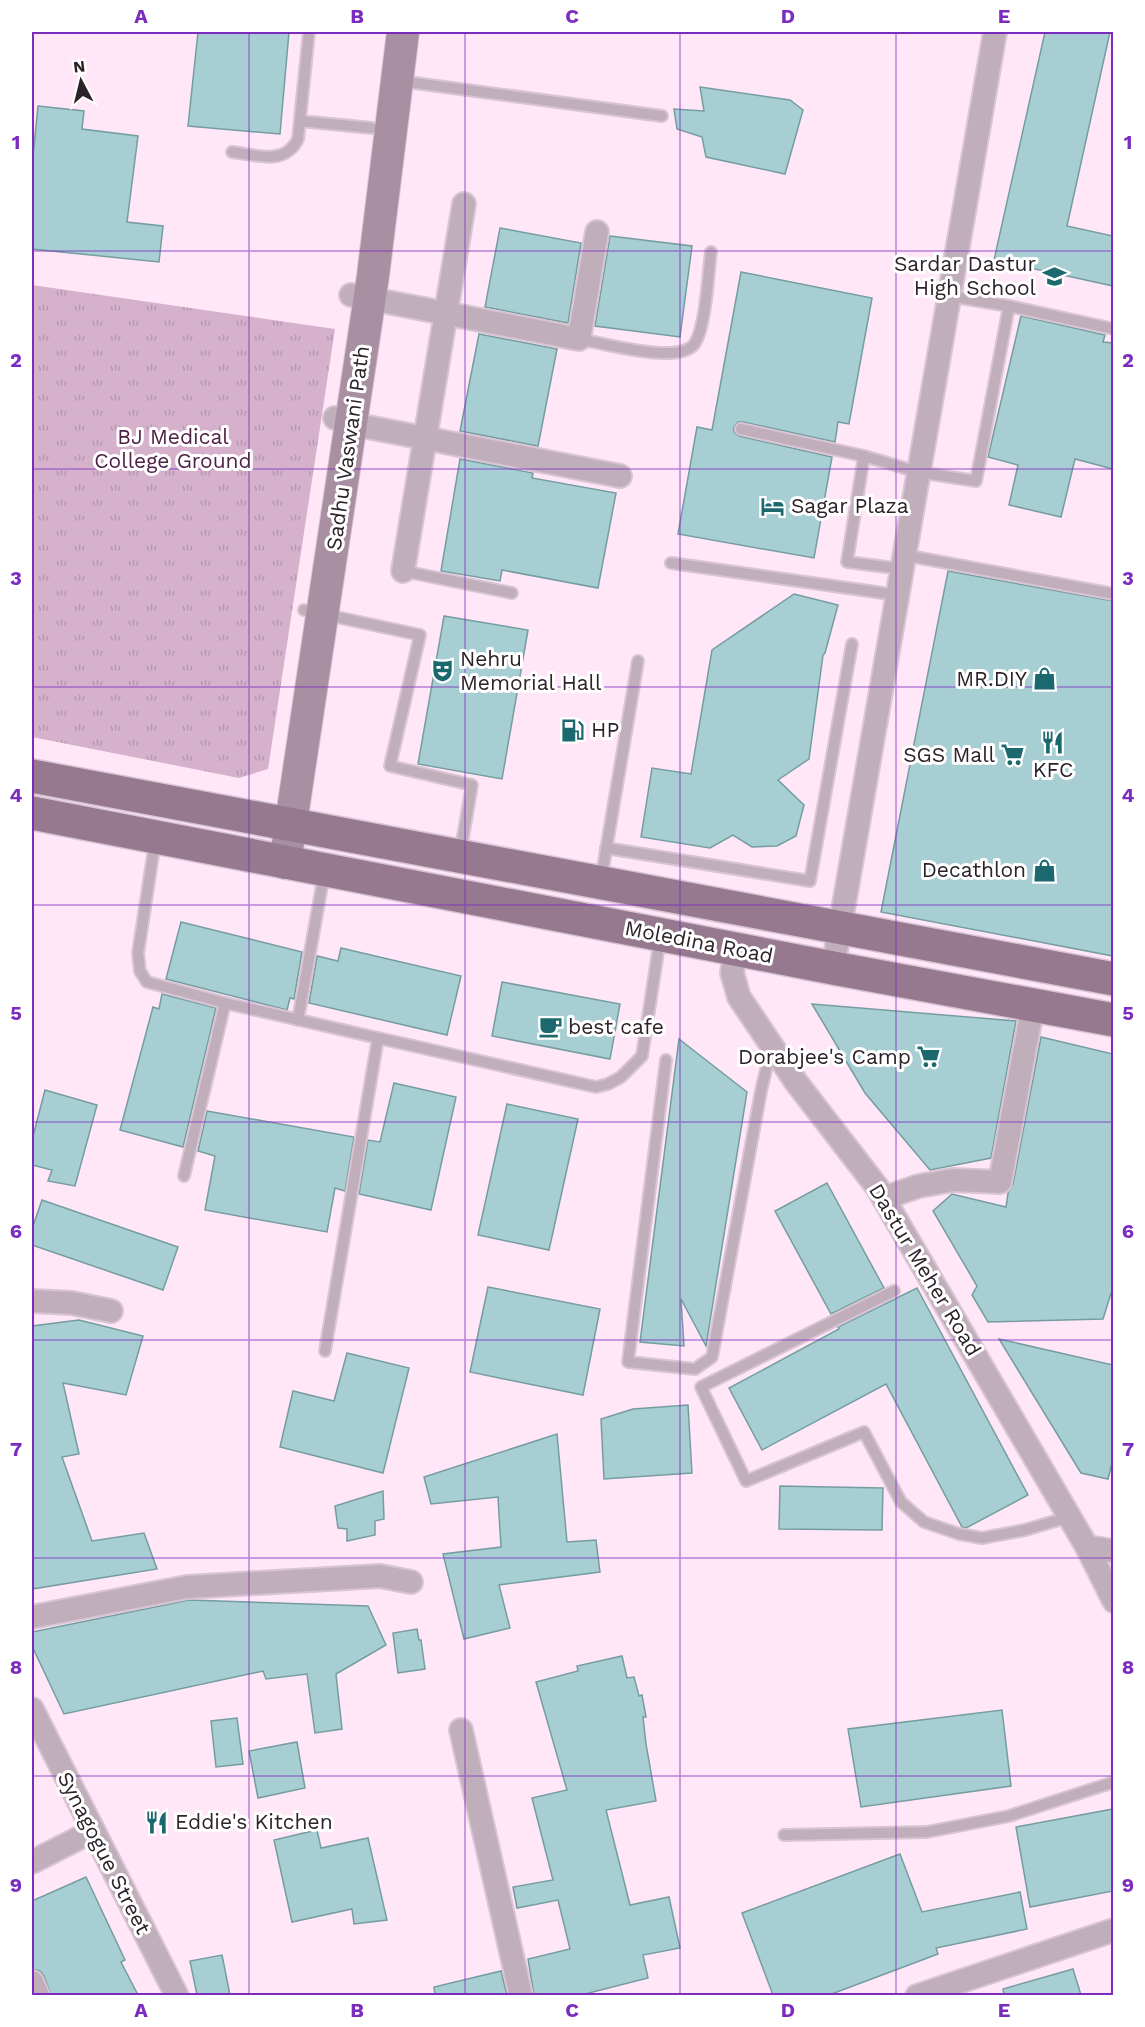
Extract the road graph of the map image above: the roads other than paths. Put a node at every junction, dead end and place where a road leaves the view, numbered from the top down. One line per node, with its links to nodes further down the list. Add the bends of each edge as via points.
1 (309, 32): 7 (lane)
2 (385, 32): 8 (main road, Sadhu Vaswani Path)
3 (403, 32): 5 (main road, Sadhu Vaswani Path)
4 (995, 32): 13 (street)
5 (397, 80): 6 (lane); 14 (main road, Sadhu Vaswani Path)
6 (662, 116)
7 (300, 121): 8 (lane); 9 (lane, via 295,145 283,156)
8 (372, 128): 14 (main road, Sadhu Vaswani Path)
9 (232, 152)
10 (464, 204): 16 (street)
11 (597, 232): 18 (street)
12 (711, 252): 18 (lane, via 701,327 691,348 668,355)
13 (949, 296): 15 (lane); 23 (street)
14 (361, 297): 16 (street); 19 (main road, Sadhu Vaswani Path)
15 (1008, 306): 17 (lane); 23 (lane, via 976,481)
16 (445, 314): 18 (street); 21 (street)
17 (1113, 329)
18 (579, 339)
19 (343, 421): 21 (street); 31 (main road, Sadhu Vaswani Path)
20 (741, 429): 22 (lane)
21 (425, 437): 24 (street); 27 (street)
22 (864, 456): 23 (lane); 25 (lane, via 847,562)
23 (918, 472): 25 (street)
24 (620, 476)
25 (903, 562): 29 (lane); 30 (street)
26 (671, 563): 30 (lane)
27 (403, 571): 28 (lane)
28 (512, 593)
29 (1113, 594)
30 (897, 595): 43 (street)
31 (314, 612): 36 (main road, Sadhu Vaswani Path); 39 (lane, via 420,635 390,766 472,785)
32 (852, 644): 38 (lane, via 810,881)
33 (638, 662): 38 (lane)
34 (32, 776): 36 (main road, Moledina Road)
35 (32, 813): 37 (main road, Moledina Road)
36 (281, 824): 39 (main road, Moledina Road); 40 (main road, Sadhu Vaswani Path)
37 (156, 838): 40 (main road, Moledina Road); 48 (lane, via 138,953 140,971 147,982)
38 (606, 848): 42 (lane)
39 (459, 857): 42 (main road, Moledina Road)
40 (275, 861): 41 (main road, Moledina Road)
41 (325, 871): 44 (main road, Moledina Road); 50 (lane)
42 (600, 884): 43 (main road, Moledina Road)
43 (840, 928): 46 (street); 47 (main road, Moledina Road)
44 (661, 934): 45 (main road, Moledina Road); 52 (lane, via 642,1056 608,1084 596,1087)
45 (736, 948): 46 (main road, Moledina Road); 53 (street, Dastur Meher Road, via 732,973 739,997)
46 (833, 968): 49 (main road, Moledina Road)
47 (1113, 980)
48 (225, 1003): 50 (lane); 55 (lane)
49 (1033, 1005): 51 (main road, Moledina Road); 56 (street, via 1000,1182 953,1180)
50 (298, 1020): 52 (lane)
51 (1113, 1020)
52 (378, 1038): 60 (lane)
53 (772, 1047): 54 (lane, via 760,1091 712,1357 695,1369 628,1362); 56 (street, Dastur Meher Road)
54 (666, 1060)
55 (184, 1176)
56 (884, 1198): 61 (street, Dastur Meher Road)
57 (894, 1291): 61 (lane, via 701,1387 746,1481 864,1432 901,1502 924,1522 982,1538)
58 (32, 1301): 59 (street, via 72,1303)
59 (111, 1311)
60 (325, 1351)
61 (1069, 1517): 62 (street, Dastur Meher Road)
62 (1087, 1547): 63 (street); 65 (street, Dastur Meher Road)
63 (1113, 1551)
64 (411, 1582): 66 (street, via 380,1576 187,1587)
65 (1113, 1601)
66 (32, 1617)
67 (32, 1709): 70 (street, Synagogue Street)
68 (461, 1730): 78 (street)
69 (1113, 1782): 71 (lane, via 1009,1816 927,1832)
70 (93, 1831): 72 (street); 77 (street, Synagogue Street)
71 (784, 1835)
72 (32, 1862)
73 (1113, 1930): 75 (street)
74 (32, 1982): 76 (street)
75 (943, 1991): 79 (street)
76 (38, 1995)
77 (177, 1995)
78 (521, 1995)
79 (917, 1995)

